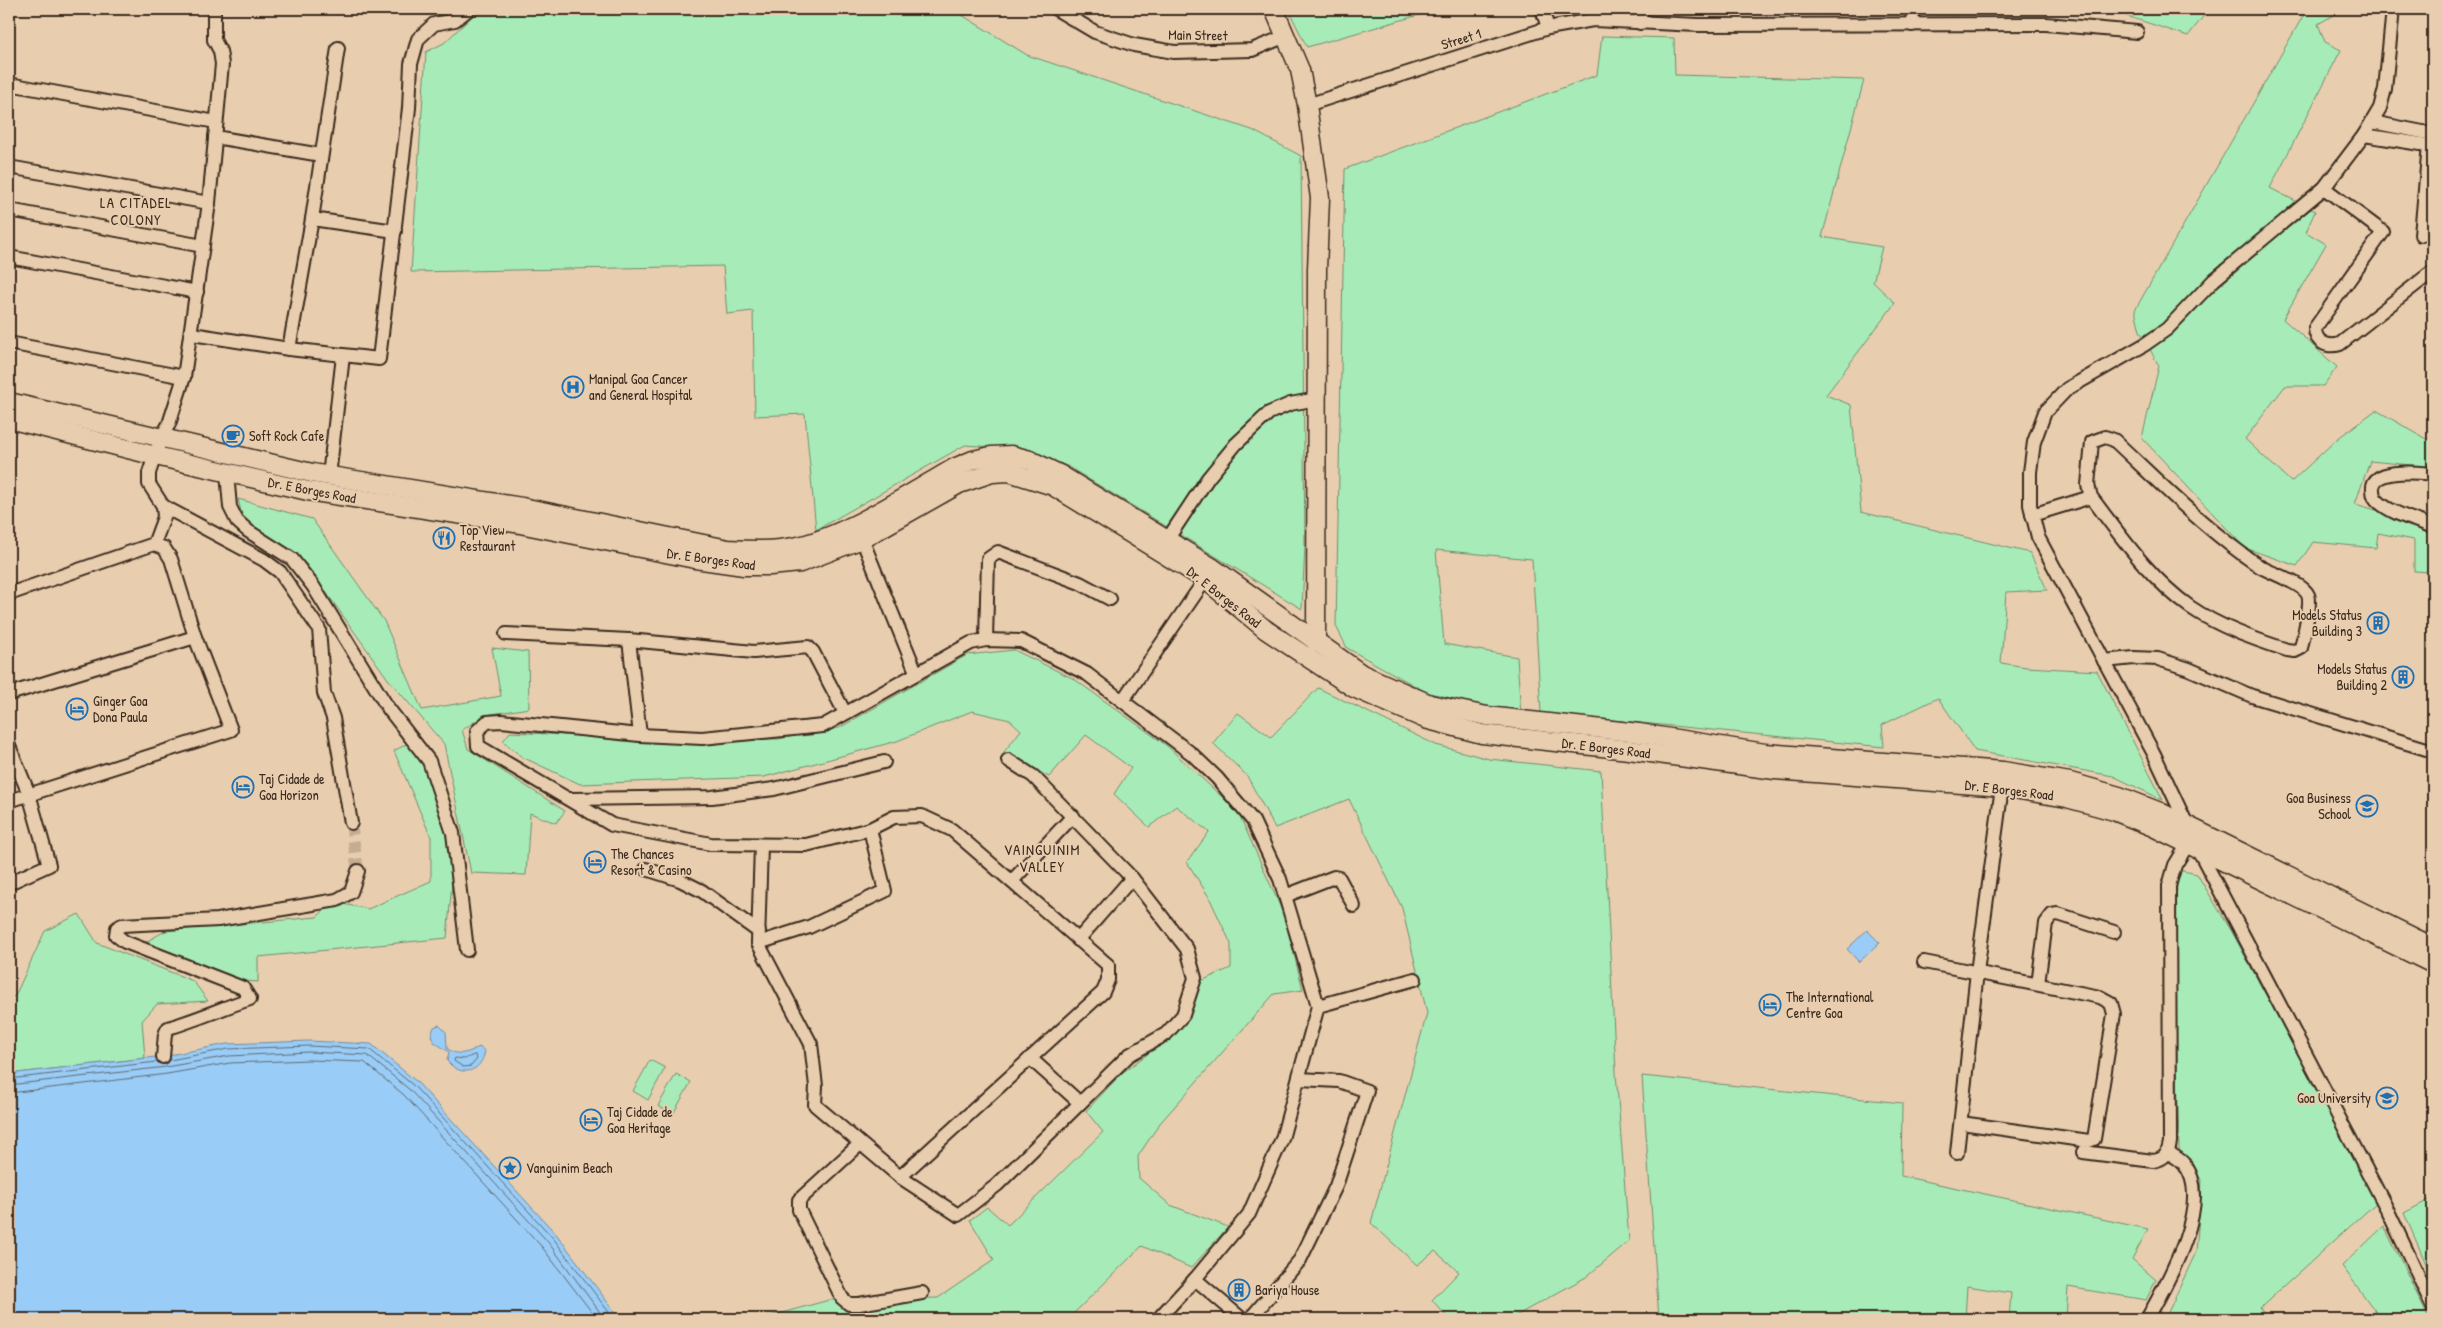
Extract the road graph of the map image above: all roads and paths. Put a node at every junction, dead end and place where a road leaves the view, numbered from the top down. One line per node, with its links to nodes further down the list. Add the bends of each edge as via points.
1 (214, 9): 17 (street, via 214,40 222,64)
2 (469, 9): 28 (street, via 455,20 434,24 418,39 411,64)
3 (1056, 9): 13 (street, Main Street, via 1095,32 1134,45 1174,52 1252,50)
4 (1274, 9): 13 (main road)
5 (1542, 9): 11 (street)
6 (1642, 9): 9 (street)
7 (1913, 9): 10 (street)
8 (2393, 9): 18 (street, via 2385,89)
9 (1640, 22): 10 (street, Street 1); 11 (street, Street 1, via 1593,20)
10 (1912, 25): 12 (street, Street 1, via 2046,24)
11 (1548, 28): 16 (street, Street 1)
12 (2137, 32)
13 (1286, 36): 16 (main road, via 1300,70)
14 (338, 48): 22 (street)
15 (9, 84): 17 (street)
16 (1307, 105): 39 (main road, via 1320,198)
17 (216, 122): 20 (street)
18 (2372, 122): 19 (street); 21 (street)
19 (2364, 136): 21 (street); 24 (street)
20 (215, 137): 22 (street); 25 (street)
21 (2432, 141): 29 (street)
22 (321, 155): 27 (street)
23 (9, 167): 25 (street)
24 (2324, 188): 32 (street, via 2383,232 2315,328 2318,340 2325,345 2340,344); 49 (street, via 2214,280 2166,329 2067,389 2045,412 2034,442 2030,496)
25 (209, 204): 30 (street)
26 (9, 210): 30 (street)
27 (312, 219): 28 (street); 36 (street)
28 (395, 231): 37 (street, via 379,359)
29 (2421, 235)
30 (204, 246): 33 (street)
31 (9, 257): 33 (street)
32 (2433, 271)
33 (197, 292): 34 (street)
34 (192, 334): 36 (street); 38 (street)
35 (9, 344): 38 (street)
36 (289, 349): 37 (street)
37 (343, 356): 46 (street)
38 (184, 377): 42 (street, via 169,424)
39 (1316, 399): 52 (street, via 1290,404 1269,413 1236,444 1208,478); 61 (main road)
40 (9, 402): 42 (main road, Dr. E Borges Road)
41 (9, 419): 43 (main road, Dr. E Borges Road)
42 (161, 438): 43 (street); 46 (main road, Dr. E Borges Road)
43 (156, 456): 44 (main road, Dr. E Borges Road); 48 (street, via 149,473 149,484)
44 (228, 473): 51 (main road, Dr. E Borges Road, via 308,491 515,523 744,566 800,562); 92 (street, via 230,507 236,521 292,559 308,579 388,708 429,761 453,832)
45 (2433, 474): 50 (street, via 2386,475 2377,479 2372,487 2374,496 2382,505)
46 (329, 476): 52 (main road, Dr. E Borges Road, via 522,507 728,549 758,551 795,547 843,530 954,468 973,460 1011,455 1060,474)
47 (2091, 497): 47 (street, via 2088,486 2092,442 2105,437 2114,440 2187,509 2248,558 2308,594 2300,648 2287,650 2240,634 2191,608 2166,588 2134,554); 49 (street)
48 (162, 506): 53 (street, via 164,517); 77 (street, via 264,560 280,572 318,629 324,693 333,718)
49 (2032, 515): 62 (street, via 2038,537)
50 (2433, 527)
51 (862, 539): 54 (main road, Dr. E Borges Road, via 959,484 992,473 1009,472 1053,486); 63 (street)
52 (1167, 540): 54 (main road, Dr. E Borges Road)
53 (154, 544): 55 (street); 58 (street, via 164,548 171,559)
54 (1209, 574): 61 (main road, Dr. E Borges Road); 65 (street); 72 (main road, Dr. E Borges Road, via 1266,630 1354,688 1425,719 1482,734 1775,770)
55 (9, 594)
56 (1110, 599): 60 (street, via 1080,583 998,552 988,559)
57 (506, 634): 59 (street)
58 (195, 638): 64 (street); 73 (street, via 231,730)
59 (629, 640): 66 (street, via 754,652 808,646); 67 (street)
60 (986, 640): 63 (street, via 971,643); 65 (street, via 1021,642 1087,674)
61 (1316, 643): 79 (main road, Dr. E Borges Road, via 1362,674 1430,704 1487,716 1640,733 1765,753 2013,773 2070,782 2119,796)
62 (2104, 662): 69 (street, via 2158,659 2252,696); 79 (street, via 2154,754)
63 (916, 672): 66 (street)
64 (9, 694)
65 (1123, 700): 86 (street, via 1192,754 1241,806 1253,821)
66 (845, 713): 67 (street, via 823,726 702,738)
67 (640, 735): 74 (street, via 501,721 487,722 477,731 478,746)
68 (9, 746): 73 (street)
69 (2433, 751)
70 (1008, 760): 76 (street, via 1033,776)
71 (884, 762): 74 (street, via 774,789 712,797)
72 (2002, 787): 79 (main road, Dr. E Borges Road, via 2067,798 2114,811); 95 (street)
73 (29, 794): 75 (street); 85 (street, via 49,865)
74 (570, 800): 80 (street, via 612,825 711,844)
75 (9, 801)
76 (1073, 816): 83 (street); 84 (street)
77 (351, 823)
78 (870, 829): 80 (street, via 806,846); 84 (street, via 894,817 922,816 952,830); 89 (street, via 885,891 809,927)
79 (2191, 840): 91 (main road, Dr. E Borges Road); 94 (main road, Dr. E Borges Road); 106 (street, via 2174,866 2169,886); 111 (street, via 2387,1209)
80 (761, 845): 89 (street)
81 (646, 869): 89 (street, via 702,891)
82 (358, 871): 99 (street, via 351,892 337,900 218,920 122,925 117,928 116,935 125,942 243,988 250,999 168,1028)
83 (1132, 878): 90 (street); 102 (street, via 1187,949 1195,978 1183,1015 1166,1034 1130,1055)
84 (1012, 881): 90 (street)
85 (9, 883)
86 (1285, 896): 87 (street, via 1334,877 1340,878); 98 (street)
87 (1354, 906)
88 (2114, 932): 97 (street, via 2058,914 2052,915 2046,923)
89 (758, 938): 104 (street, via 810,1044 816,1086 815,1105)
90 (1078, 940): 100 (street, via 1108,966 1108,980 1103,992)
91 (2433, 946)
92 (467, 950)
93 (1924, 962): 95 (street)
94 (2433, 964)
95 (1977, 972): 97 (street); 103 (street)
96 (1415, 979): 98 (street)
97 (2038, 984): 103 (street, via 2100,997 2111,1003 2114,1014 2094,1139 2089,1141)
98 (1318, 1006): 101 (street)
99 (163, 1057)
100 (1030, 1058): 102 (street); 108 (street)
101 (1299, 1079): 109 (street, via 1282,1139 1249,1214); 114 (street, via 1339,1081 1367,1091 1336,1186 1300,1260)
102 (1080, 1103): 108 (street, via 997,1185 958,1215)
103 (1961, 1123): 107 (street)
104 (860, 1144): 108 (street); 110 (street, via 799,1200 799,1210 842,1298 848,1304)
105 (2083, 1152): 106 (street, via 2153,1161 2162,1160)
106 (2168, 1152): 115 (street, via 2183,1164 2190,1175 2193,1206 2183,1248)
107 (1957, 1153)
108 (900, 1177)
109 (1195, 1279): 112 (street); 113 (street)
110 (922, 1292)
111 (2433, 1307)
112 (1158, 1319)
113 (1242, 1319)
114 (1250, 1319)
115 (2147, 1319)

